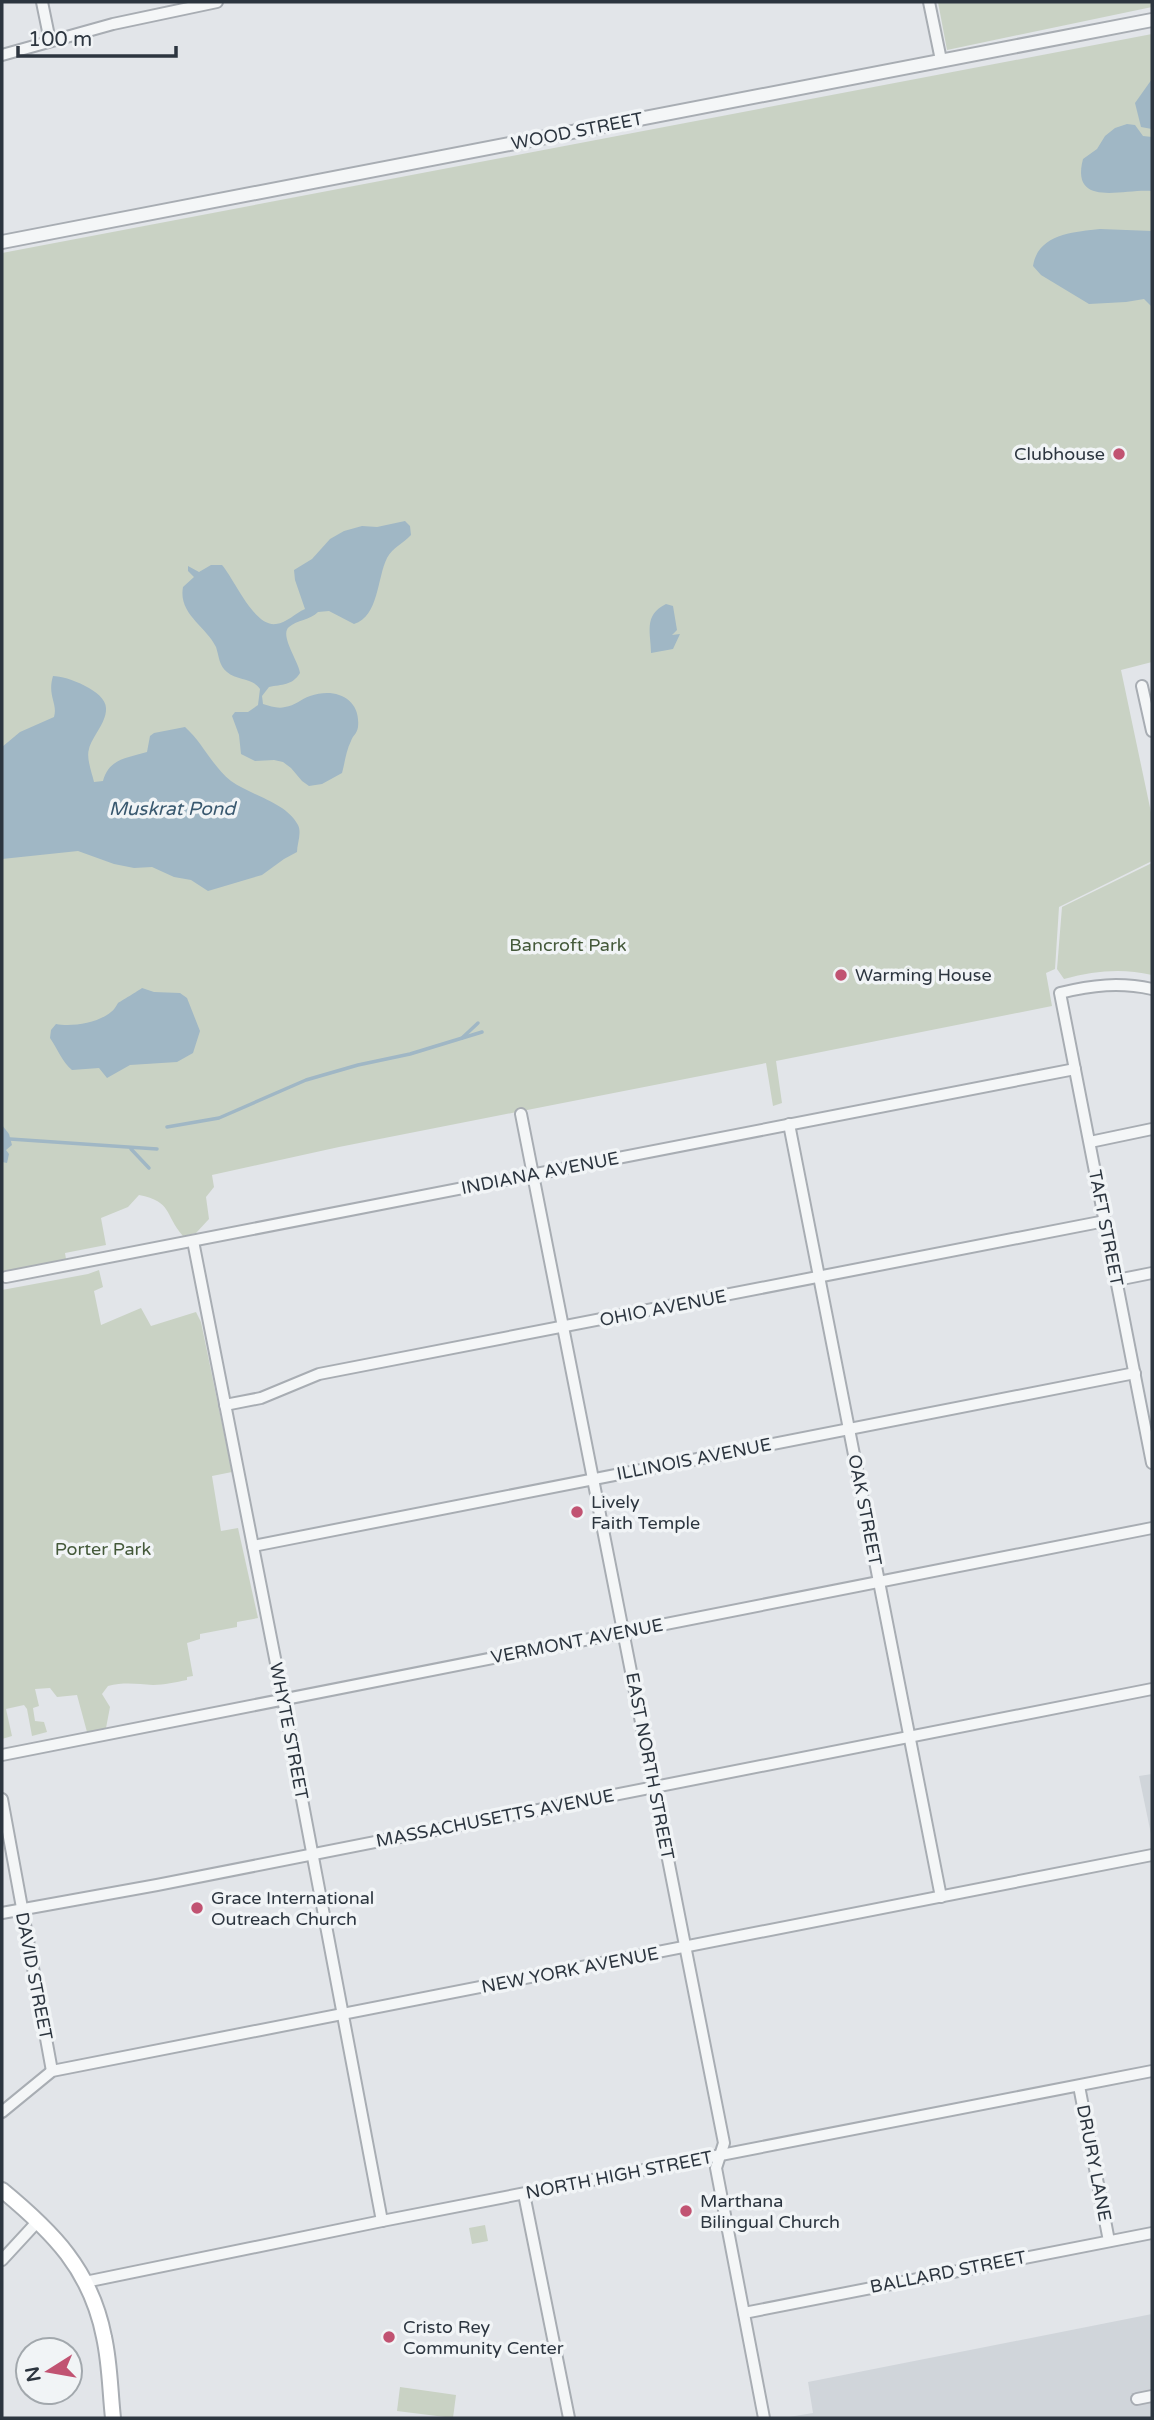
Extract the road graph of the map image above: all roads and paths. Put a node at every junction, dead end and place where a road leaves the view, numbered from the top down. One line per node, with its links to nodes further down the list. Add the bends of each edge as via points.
1 (42, 2): 5 (street)
2 (214, 2): 5 (street)
3 (929, 2): 7 (street)
4 (1152, 20): 7 (street, WOOD STREET)
5 (50, 41): 6 (street)
6 (2, 55)
7 (941, 60): 8 (street, WOOD STREET)
8 (2, 242)
9 (1142, 686): 10 (street)
10 (1152, 731)
11 (1152, 989): 12 (street, TAFT STREET, via 1111,984 1060,993)
12 (1075, 1069): 14 (street, INDIANA AVENUE); 16 (street, TAFT STREET)
13 (521, 1114): 17 (street, EAST NORTH STREET)
14 (789, 1124): 17 (street, INDIANA AVENUE); 22 (street, OAK STREET)
15 (1152, 1129): 16 (street)
16 (1090, 1142): 18 (street, TAFT STREET)
17 (533, 1174): 19 (street, INDIANA AVENUE); 24 (street, EAST NORTH STREET)
18 (1105, 1221): 22 (street, OHIO AVENUE); 23 (street, TAFT STREET)
19 (193, 1241): 21 (street, INDIANA AVENUE); 26 (street, WHYTE STREET)
20 (1152, 1273): 23 (street)
21 (6, 1277)
22 (819, 1277): 24 (street, OHIO AVENUE); 27 (street, OAK STREET)
23 (1116, 1280): 25 (street, TAFT STREET)
24 (564, 1327): 26 (street, OHIO AVENUE, via 318,1374 261,1398); 29 (street, EAST NORTH STREET)
25 (1135, 1373): 27 (street, ILLINOIS AVENUE); 28 (street, TAFT STREET)
26 (225, 1405): 31 (street, WHYTE STREET)
27 (849, 1428): 29 (street, ILLINOIS AVENUE); 32 (street, OAK STREET)
28 (1152, 1463)
29 (593, 1479): 31 (street, ILLINOIS AVENUE); 33 (street, EAST NORTH STREET)
30 (1152, 1528): 32 (street, VERMONT AVENUE)
31 (253, 1545): 35 (street, WHYTE STREET)
32 (879, 1582): 33 (street, VERMONT AVENUE); 36 (street, OAK STREET)
33 (624, 1632): 35 (street, VERMONT AVENUE); 38 (street, EAST NORTH STREET)
34 (1152, 1689): 36 (street, MASSACHUSETTS AVENUE)
35 (283, 1699): 37 (street, VERMONT AVENUE); 40 (street, WHYTE STREET)
36 (909, 1736): 38 (street, MASSACHUSETTS AVENUE); 42 (street, OAK STREET)
37 (2, 1755)
38 (654, 1787): 40 (street, MASSACHUSETTS AVENUE); 45 (street, EAST NORTH STREET)
39 (2, 1799): 43 (street, DAVID STREET)
40 (313, 1854): 43 (street, MASSACHUSETTS AVENUE); 46 (street, WHYTE STREET)
41 (1152, 1855): 42 (street, NEW YORK AVENUE)
42 (941, 1896): 45 (street, NEW YORK AVENUE)
43 (22, 1910): 44 (street, MASSACHUSETTS AVENUE); 47 (street, DAVID STREET)
44 (2, 1913)
45 (685, 1947): 46 (street, NEW YORK AVENUE); 51 (street, EAST NORTH STREET, via 723,2140)
46 (343, 2014): 47 (street, NEW YORK AVENUE); 55 (street, WHYTE STREET)
47 (52, 2071): 50 (street, NEW YORK AVENUE)
48 (1152, 2071): 49 (street, NORTH HIGH STREET)
49 (1079, 2086): 51 (street, NORTH HIGH STREET); 57 (street, DRURY LANE)
50 (2, 2112)
51 (719, 2155): 53 (street, NORTH HIGH STREET); 60 (street, EAST NORTH STREET, via 716,2168)
52 (2, 2190): 54 (main road)
53 (524, 2194): 55 (street, NORTH HIGH STREET); 64 (street)
54 (38, 2221): 58 (street); 59 (main road, via 63,2246)
55 (382, 2221): 59 (street, NORTH HIGH STREET)
56 (1152, 2232): 57 (street, BALLARD STREET)
57 (1109, 2241): 60 (street, BALLARD STREET)
58 (2, 2260)
59 (85, 2281): 63 (main road, via 105,2338)
60 (744, 2313): 65 (street, EAST NORTH STREET)
61 (1152, 2396): 62 (street)
62 (1137, 2399)
63 (113, 2418)
64 (569, 2418)
65 (764, 2418)

